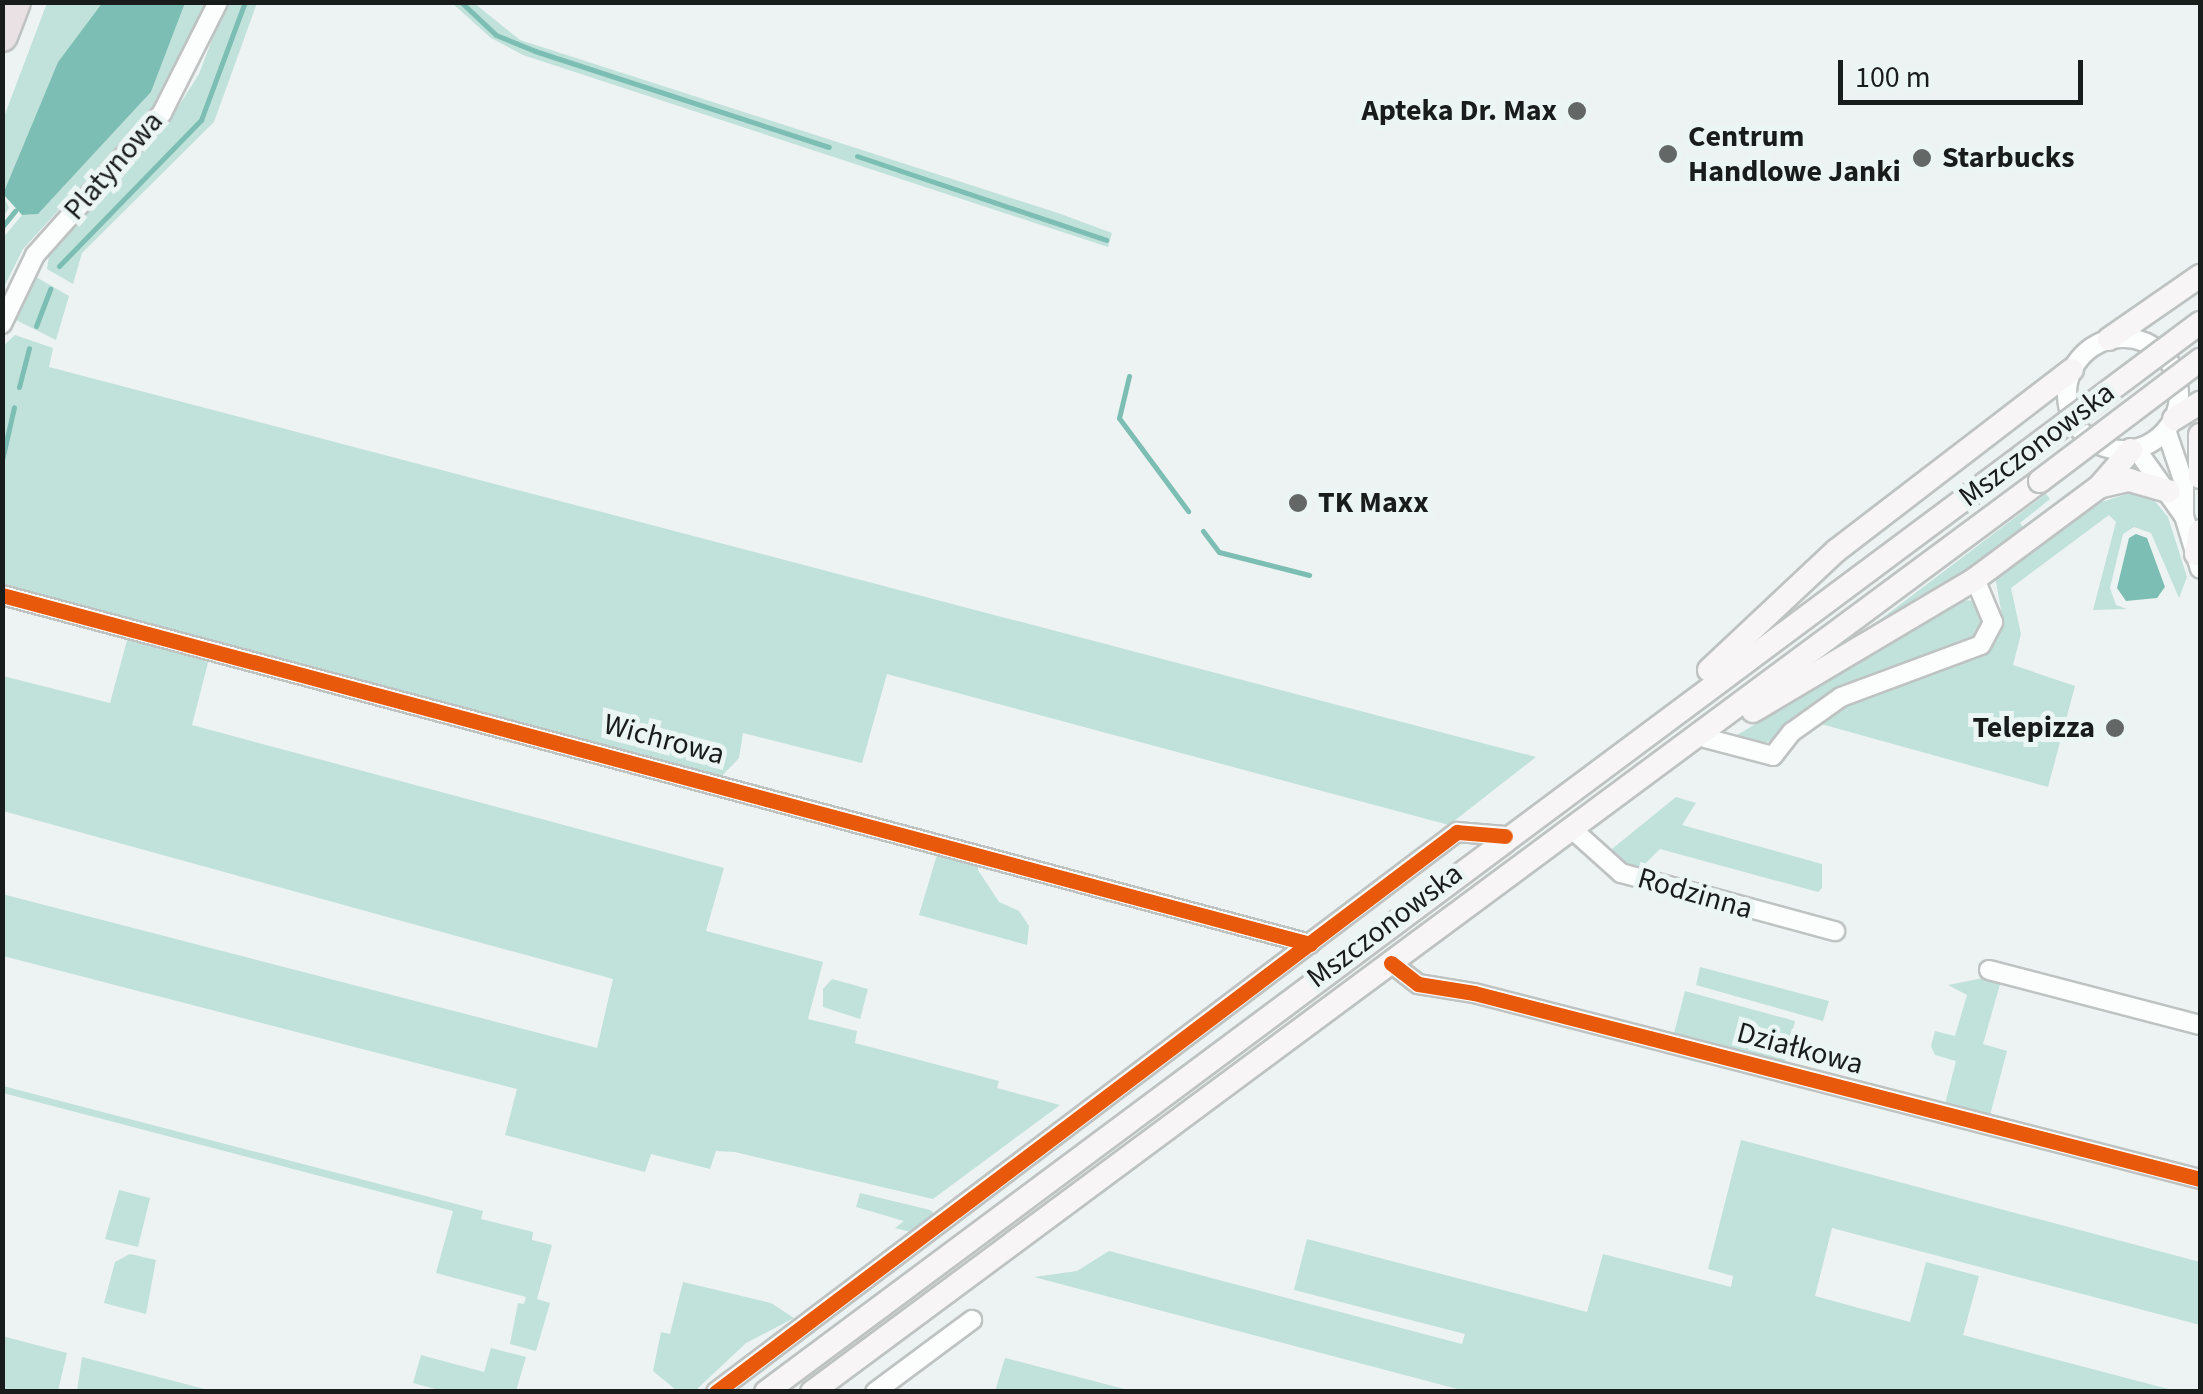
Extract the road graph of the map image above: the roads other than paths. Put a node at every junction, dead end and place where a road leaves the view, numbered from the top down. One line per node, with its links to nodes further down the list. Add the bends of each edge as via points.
1 (15, 2): 3 (highway)
2 (218, 2): 6 (street, Platynowa, via 162,113 35,255)
3 (2, 36)
4 (2200, 276): 7 (main road)
5 (2200, 323): 20 (main road, Mszczonowska, bridge)
6 (2, 324)
7 (2109, 339): 9 (street); 11 (street, via 2145,342 2167,358 2179,383)
8 (2200, 360): 22 (main road, Mszczonowska, bridge)
9 (2072, 370): 13 (street, via 2068,404 2078,427 2098,444); 20 (main road, via 1837,550)
10 (2200, 403): 11 (main road)
11 (2170, 425): 13 (street); 17 (street)
12 (2200, 435): 14 (main road)
13 (2134, 449): 15 (main road); 16 (street)
14 (2200, 477)
15 (2099, 487): 16 (main road, via 2130,480); 18 (main road)
16 (2168, 491): 17 (street)
17 (2195, 542)
18 (1975, 579): 21 (main road); 21 (street, via 1993,622 1981,645 1840,696 1792,732 1773,756)
19 (2, 595): 26 (street, Wichrowa)
20 (1641, 735): 24 (main road, Mszczonowska)
21 (1705, 738): 22 (main road)
22 (1667, 759): 23 (main road, Mszczonowska)
23 (1572, 829): 25 (street, Rodzinna, via 1621,873); 27 (main road, Mszczonowska)
24 (1505, 836): 26 (street, via 1456,832); 33 (main road, Mszczonowska)
25 (1834, 932)
26 (1310, 944): 32 (street)
27 (1390, 963): 30 (street, Działkowa, via 1418,984 1474,992); 34 (main road, Mszczonowska)
28 (1990, 970): 29 (street)
29 (2200, 1025)
30 (2200, 1179)
31 (972, 1320): 35 (street)
32 (716, 1392)
33 (766, 1392)
34 (812, 1392)
35 (875, 1392)

